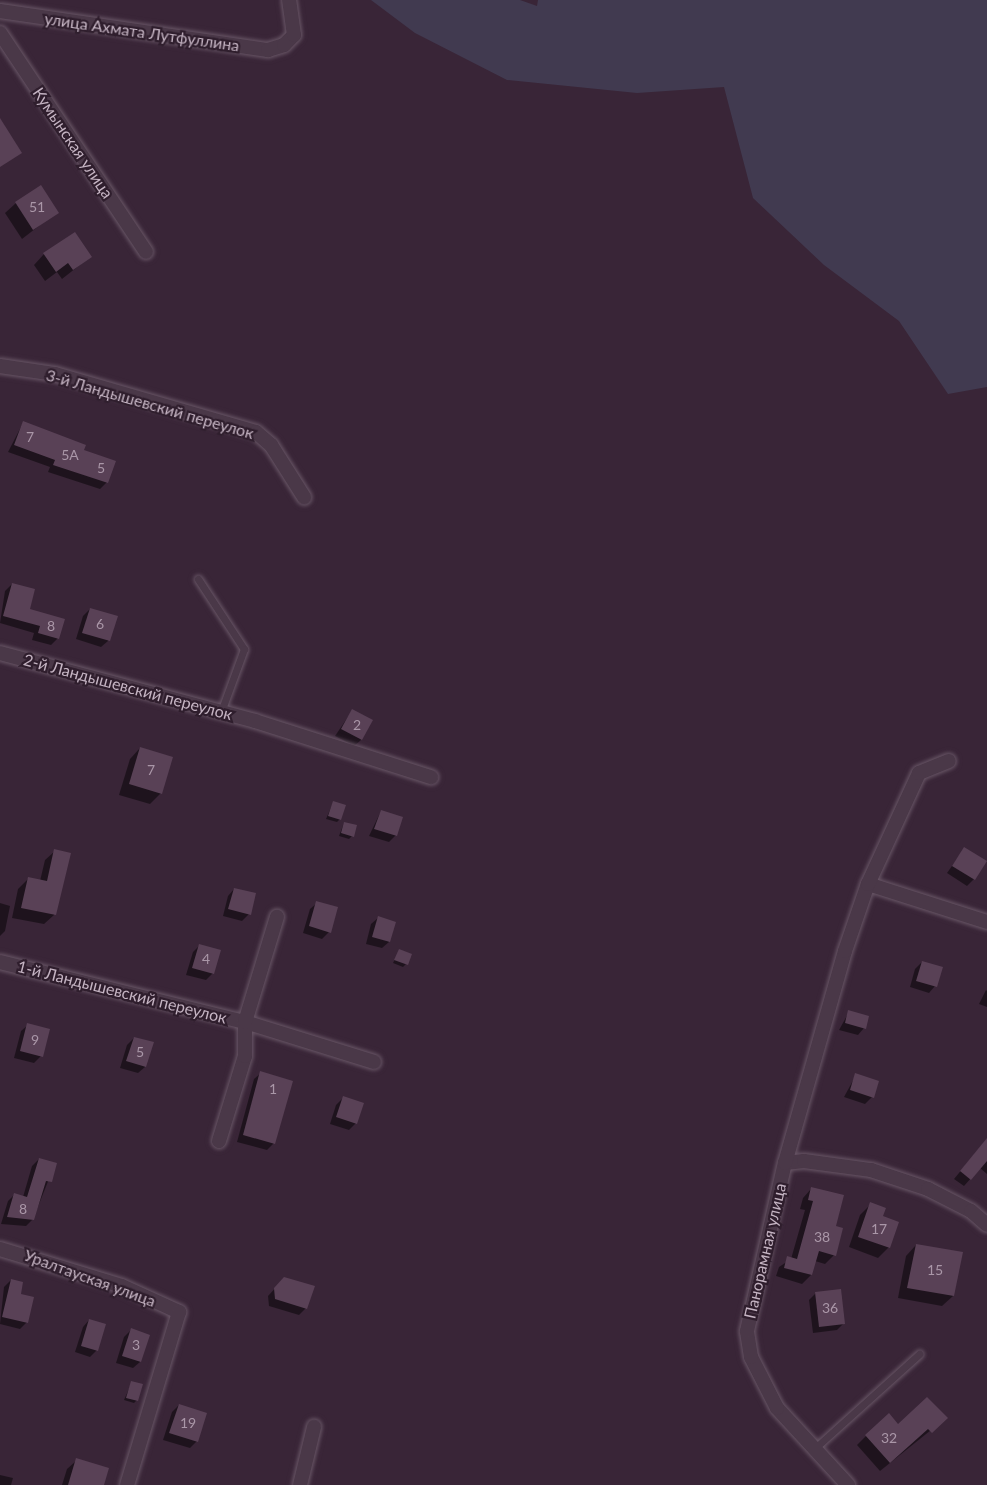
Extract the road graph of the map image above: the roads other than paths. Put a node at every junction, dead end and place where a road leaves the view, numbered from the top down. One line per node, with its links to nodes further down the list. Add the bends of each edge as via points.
1 (289, 0): 2 (street, улица Ахмата Лутфуллина, via 294,35 284,45 268,50)
2 (0, 11)
3 (0, 33): 4 (street, Кумынская улица)
4 (146, 252)
5 (0, 366): 6 (street, 3-й Ландышевский переулок, via 56,374 256,432 271,445)
6 (304, 497)
7 (198, 579): 9 (lane, via 244,649)
8 (0, 653): 9 (street, 2-й Ландышевский переулок)
9 (221, 712): 11 (street, 2-й Ландышевский переулок)
10 (949, 761): 12 (street, Панорамная улица, via 920,773)
11 (430, 777)
12 (868, 885): 14 (street); 19 (street, Панорамная улица)
13 (277, 917): 16 (street)
14 (987, 922)
15 (0, 962): 16 (street, 1-й Ландышевский переулок)
16 (245, 1023): 17 (street, 1-й Ландышевский переулок); 18 (street, via 245,1056)
17 (374, 1062)
18 (219, 1141)
19 (784, 1163): 20 (street, via 804,1161 872,1170 928,1189 970,1210); 24 (street, Панорамная улица, via 747,1331 751,1357 763,1384 794,1430)
20 (987, 1225)
21 (0, 1249): 25 (street, Уралтауская улица, via 122,1286 179,1312)
22 (919, 1354): 24 (lane)
23 (314, 1427): 26 (street)
24 (814, 1450): 27 (street, Панорамная улица)
25 (127, 1485)
26 (300, 1485)
27 (848, 1485)

